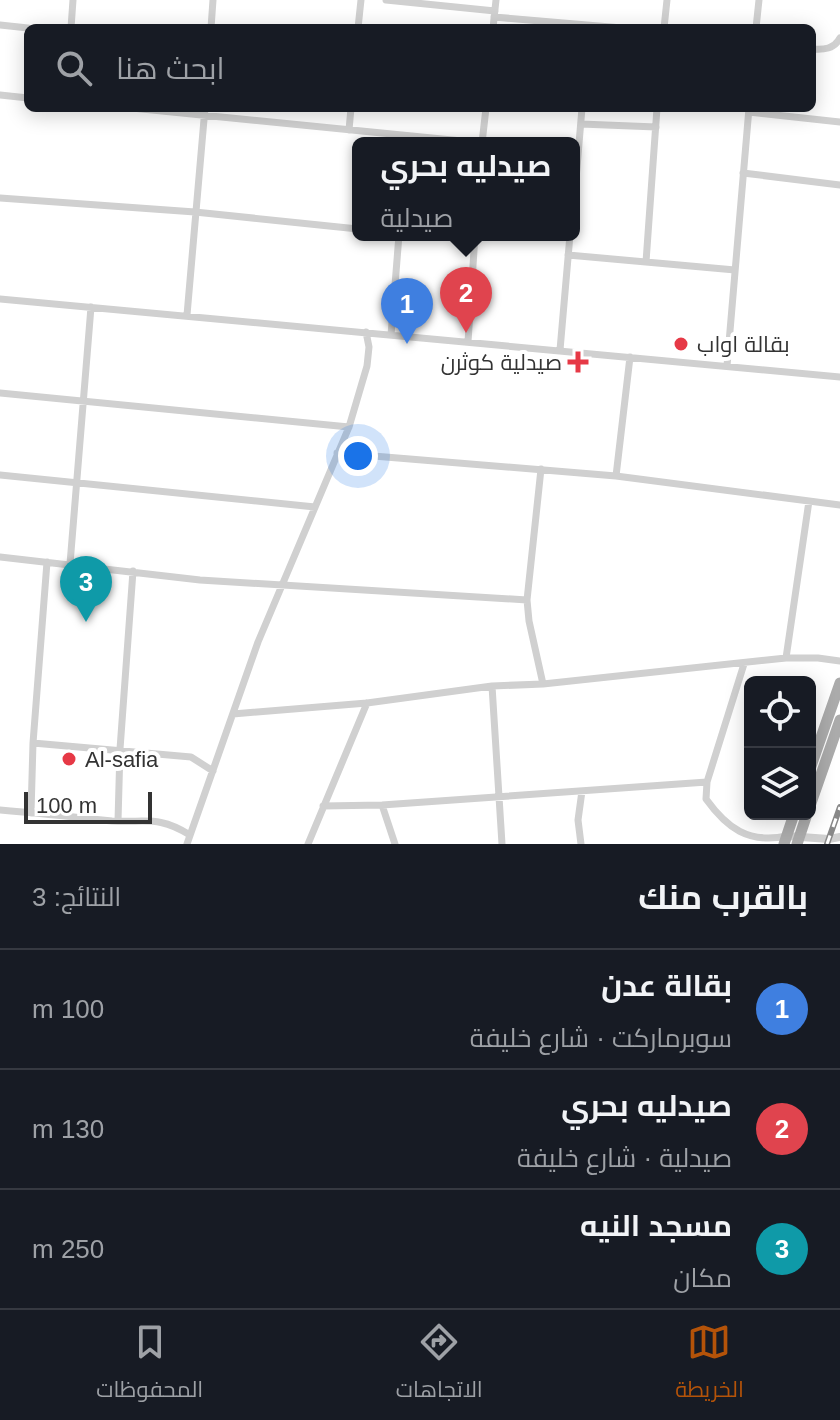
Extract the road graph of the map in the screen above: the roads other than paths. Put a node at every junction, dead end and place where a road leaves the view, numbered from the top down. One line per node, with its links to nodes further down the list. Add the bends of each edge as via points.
1 (73, 0): 9 (street)
2 (213, 0): 10 (street)
3 (361, 0): 11 (street)
4 (386, 0): 8 (street)
5 (496, 0): 8 (street)
6 (667, 0): 14 (street)
7 (759, 0): 15 (street)
8 (494, 14): 12 (street); 13 (street)
9 (71, 24)
10 (211, 24)
11 (358, 24)
12 (493, 24)
13 (575, 24)
14 (664, 24)
15 (756, 24)
16 (0, 25): 17 (street)
17 (24, 28)
18 (840, 38): 19 (street, via 829,48)
19 (816, 49)
20 (0, 95): 21 (street); 22 (street)
21 (24, 98)
22 (0, 101)
23 (205, 112): 33 (street); 40 (street)
24 (351, 112): 33 (street)
25 (486, 112): 35 (street)
26 (582, 112): 31 (street)
27 (657, 112): 32 (street)
28 (749, 112): 37 (street)
29 (764, 112): 30 (street)
30 (840, 122)
31 (581, 124): 32 (street); 36 (street)
32 (656, 127): 46 (street)
33 (349, 130): 34 (street)
34 (395, 137)
35 (483, 137)
36 (580, 137)
37 (743, 173): 38 (street); 47 (street)
38 (840, 185)
39 (0, 198): 40 (street)
40 (195, 212): 41 (street); 50 (street)
41 (352, 228)
42 (399, 241): 52 (street)
43 (475, 241): 53 (street)
44 (569, 241): 45 (street)
45 (568, 255): 46 (street); 54 (street)
46 (646, 262): 47 (street)
47 (735, 270): 56 (street)
48 (0, 299): 49 (street)
49 (91, 307): 50 (street); 59 (street)
50 (187, 315): 51 (street)
51 (366, 332): 52 (street); 60 (street, via 367,366)
52 (391, 335): 53 (street)
53 (468, 342): 54 (street)
54 (560, 350): 55 (street)
55 (630, 357): 56 (street); 64 (street)
56 (727, 366): 57 (street)
57 (840, 377)
58 (0, 393): 59 (street)
59 (83, 402): 60 (street); 65 (street)
60 (349, 427): 61 (street)
61 (337, 453): 62 (street); 68 (street)
62 (541, 469): 64 (street); 74 (street)
63 (0, 475): 65 (street)
64 (616, 476): 66 (street)
65 (76, 482): 68 (street); 71 (street)
66 (809, 501): 67 (street); 75 (street)
67 (840, 505)
68 (315, 507): 73 (street)
69 (0, 557): 70 (street)
70 (47, 562): 71 (street); 84 (street)
71 (70, 564): 72 (street)
72 (133, 571): 73 (street); 85 (street)
73 (283, 585): 74 (street); 82 (street)
74 (527, 600): 79 (street)
75 (786, 658): 76 (street); 77 (street)
76 (840, 661)
77 (744, 664): 79 (street); 88 (street)
78 (840, 683): 86 (main road)
79 (543, 684): 80 (street)
80 (492, 686): 81 (street); 91 (street)
81 (367, 703): 82 (street); 93 (street)
82 (233, 714): 87 (street)
83 (840, 720): 89 (main road)
84 (33, 743): 85 (street); 95 (street)
85 (120, 749): 87 (street, via 191,757); 98 (street)
86 (816, 752)
87 (213, 771): 100 (street)
88 (707, 782): 90 (street); 101 (street, via 706,799 732,830 758,839)
89 (816, 789)
90 (582, 791): 91 (street); 105 (street)
91 (500, 797): 92 (street); 104 (street)
92 (382, 805): 93 (street); 103 (street)
93 (323, 806): 102 (street)
94 (0, 810): 95 (street)
95 (31, 813): 98 (street)
96 (794, 820): 101 (main road)
97 (804, 820): 101 (main road)
98 (118, 821): 100 (street, via 165,822)
99 (840, 837): 101 (street)
100 (188, 840)
101 (792, 841)
102 (308, 844)
103 (395, 844)
104 (502, 844)
105 (581, 844)

